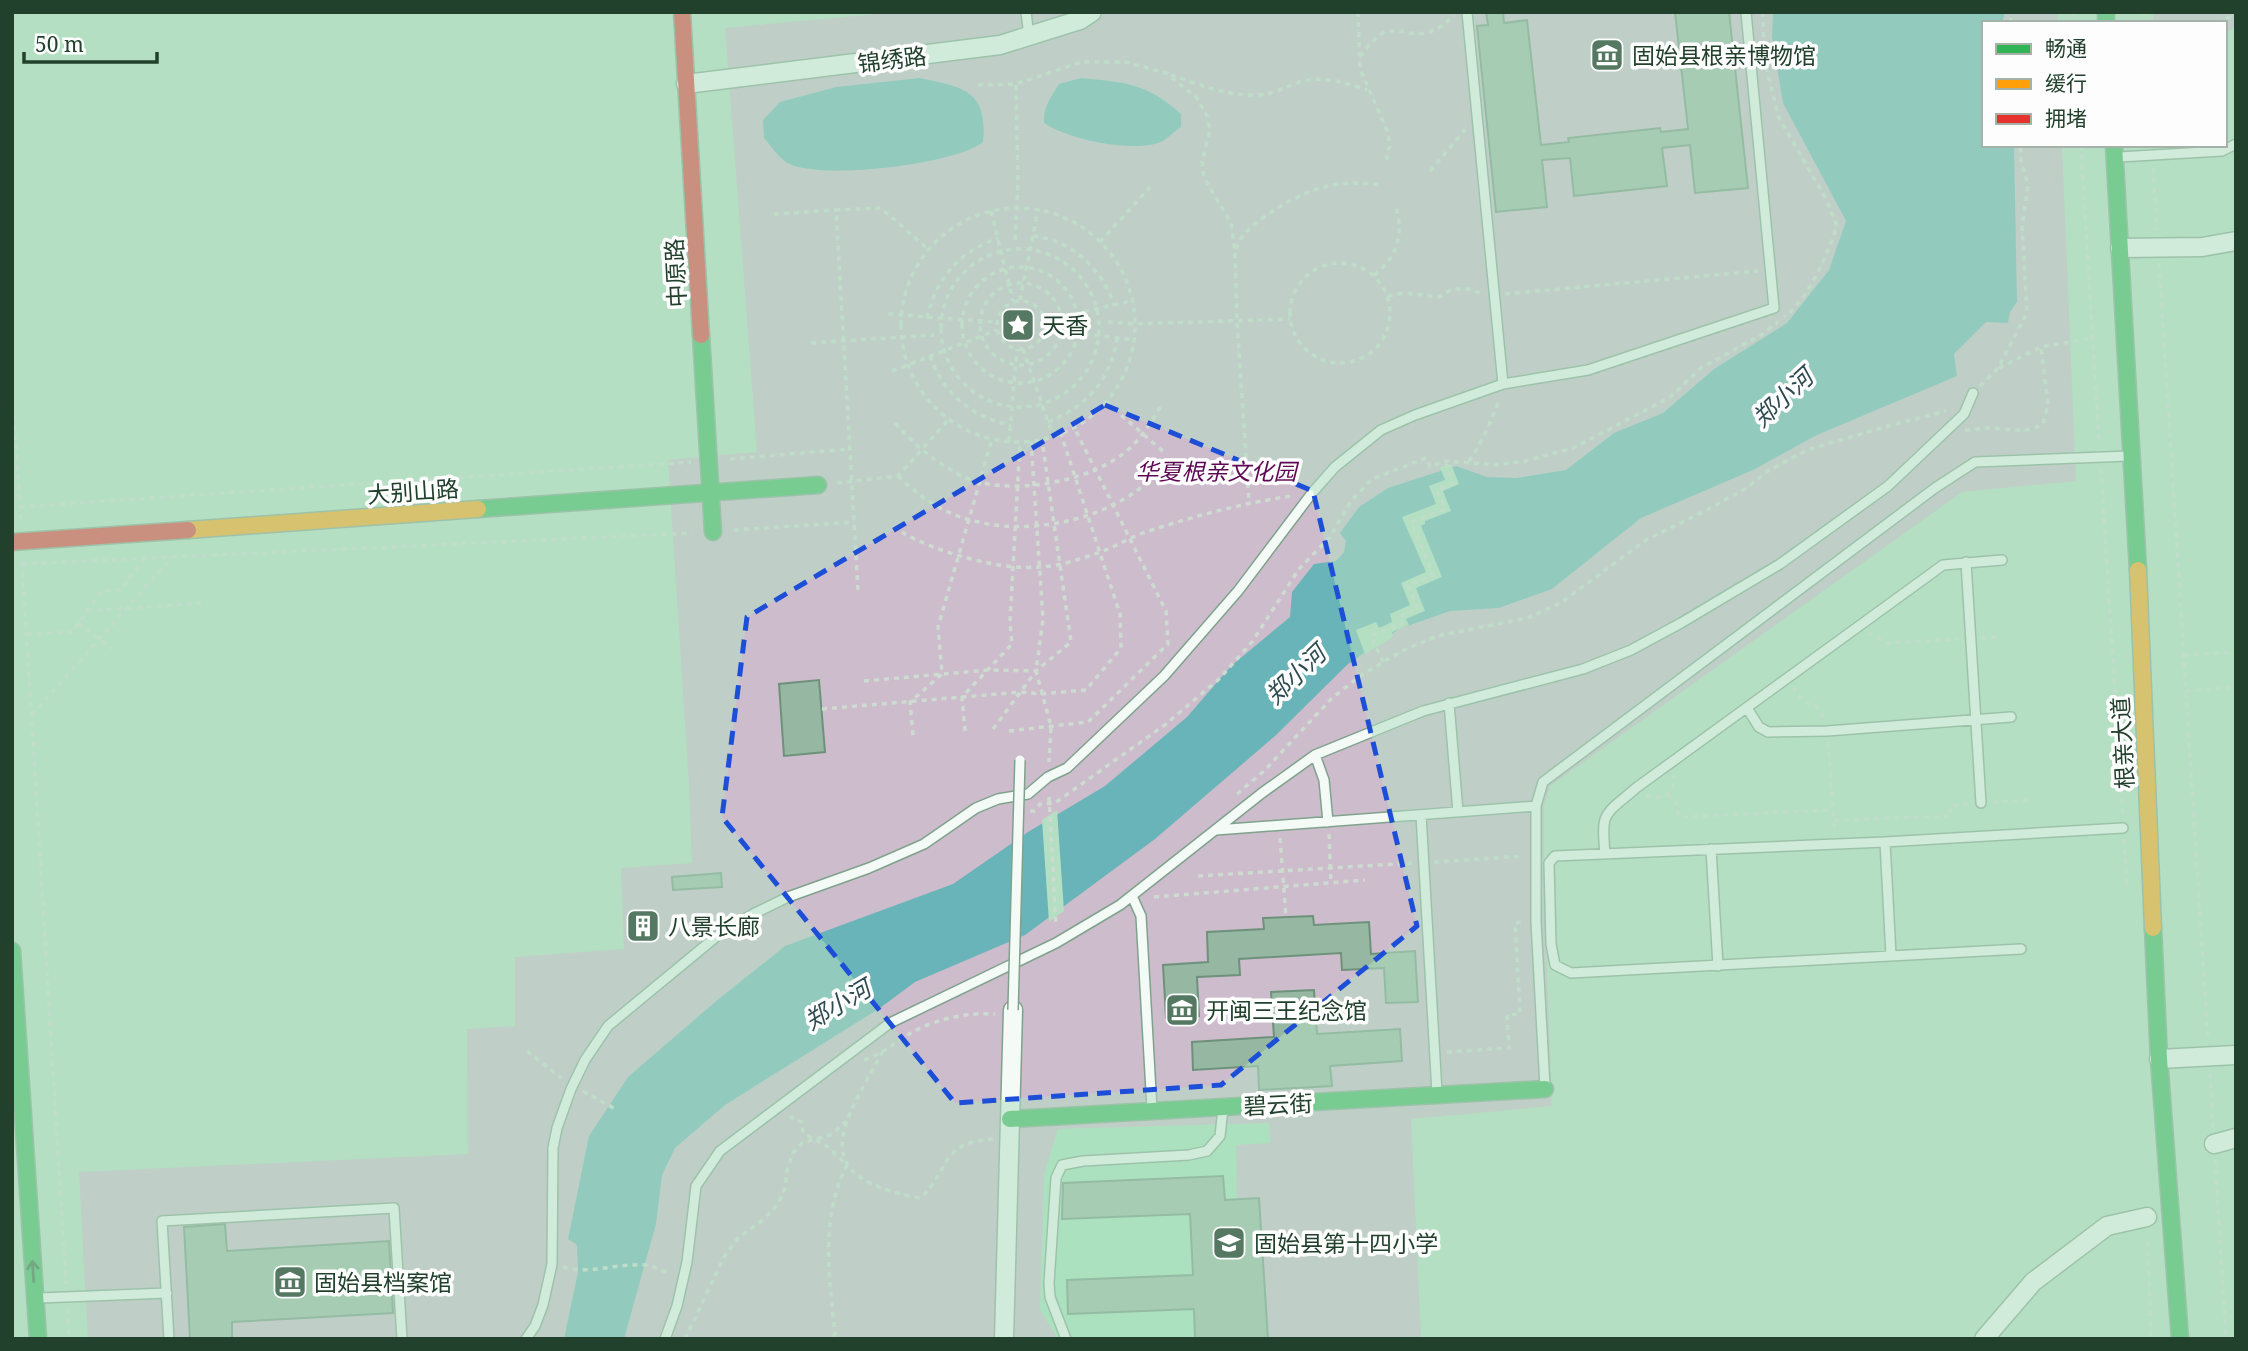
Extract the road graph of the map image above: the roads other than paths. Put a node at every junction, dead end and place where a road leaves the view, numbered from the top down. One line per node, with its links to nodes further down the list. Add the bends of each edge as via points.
1 (681, 12): 7 (main road, 中原路)
2 (1026, 12): 6 (lane)
3 (1092, 12): 6 (street, 锦绣路)
4 (1467, 12): 12 (lane)
5 (1746, 12): 12 (lane, via 1774,309 1588,370)
6 (1029, 36): 7 (street, 锦绣路, via 1000,45)
7 (686, 84): 16 (main road, 中原路)
8 (2236, 144): 9 (lane, via 2222,151)
9 (2114, 151): 11 (main road, 根亲大道)
10 (2236, 241): 11 (street, via 2202,247)
11 (2120, 248): 14 (main road, 根亲大道)
12 (1503, 384): 59 (lane, via 1381,430 1335,467 1164,676 1067,768 1028,794 976,808 924,844 752,914 717,936 608,1026 585,1060 557,1128 552,1148 552,1264 543,1305)
13 (1973, 393): 21 (lane, via 1964,414 1888,486 1780,564 1692,617 1583,669)
14 (2133, 456): 28 (lane, via 1975,461 1543,782); 45 (main road, 根亲大道)
15 (818, 485): 16 (main road, 大别山路)
16 (711, 493): 17 (main road, 中原路); 18 (main road, 大别山路)
17 (713, 532)
18 (17, 542)
19 (2002, 560): 20 (lane)
20 (1966, 562): 22 (lane, via 1943,565); 24 (lane)
21 (1449, 703): 25 (lane); 29 (lane)
22 (1747, 708): 24 (lane, via 1768,732); 36 (lane, via 1608,812 1602,821)
23 (2011, 717): 24 (lane)
24 (1976, 720): 27 (lane)
25 (1315, 755): 31 (lane, via 1324,780); 33 (lane)
26 (1020, 760): 43 (lane, bridge)
27 (1981, 803)
28 (1536, 806): 29 (lane); 46 (lane, via 1536,922)
29 (1458, 812): 30 (lane)
30 (1420, 815): 31 (lane); 47 (lane)
31 (1328, 822): 33 (lane)
32 (2123, 828): 34 (lane)
33 (1215, 830): 37 (lane)
34 (1885, 842): 35 (lane); 40 (lane)
35 (1712, 849): 36 (lane); 41 (lane)
36 (1605, 854): 41 (lane, via 1555,856 1549,863 1550,944 1555,965 1571,973)
37 (1132, 896): 49 (lane, via 1141,916); 60 (lane, via 1056,943 890,1023 720,1151 696,1186 683,1278)
38 (2021, 949): 40 (lane)
39 (12, 951): 42 (main road)
40 (1891, 956): 41 (lane)
41 (1718, 965)
42 (14, 994): 55 (main road, one-way to 42)
43 (1013, 1013): 50 (street)
44 (2236, 1055): 45 (street)
45 (2159, 1059): 64 (main road, 根亲大道)
46 (1545, 1088): 47 (main road, 碧云街)
47 (1437, 1095): 48 (main road, 碧云街)
48 (1223, 1107): 49 (main road, 碧云街); 62 (lane, via 1220,1136 1207,1151 1062,1165 1056,1178 1049,1283)
49 (1152, 1111): 50 (main road, 碧云街)
50 (1010, 1119): 61 (street)
51 (2236, 1138): 52 (street)
52 (2214, 1144)
53 (2147, 1217): 63 (street, via 2107,1226 2033,1282)
54 (167, 1293): 55 (lane); 57 (lane); 58 (lane, via 162,1222 394,1208)
55 (35, 1299): 56 (main road)
56 (38, 1339)
57 (169, 1339)
58 (402, 1339)
59 (526, 1339)
60 (665, 1339)
61 (1004, 1339)
62 (1066, 1339)
63 (1984, 1339)
64 (2180, 1339)

